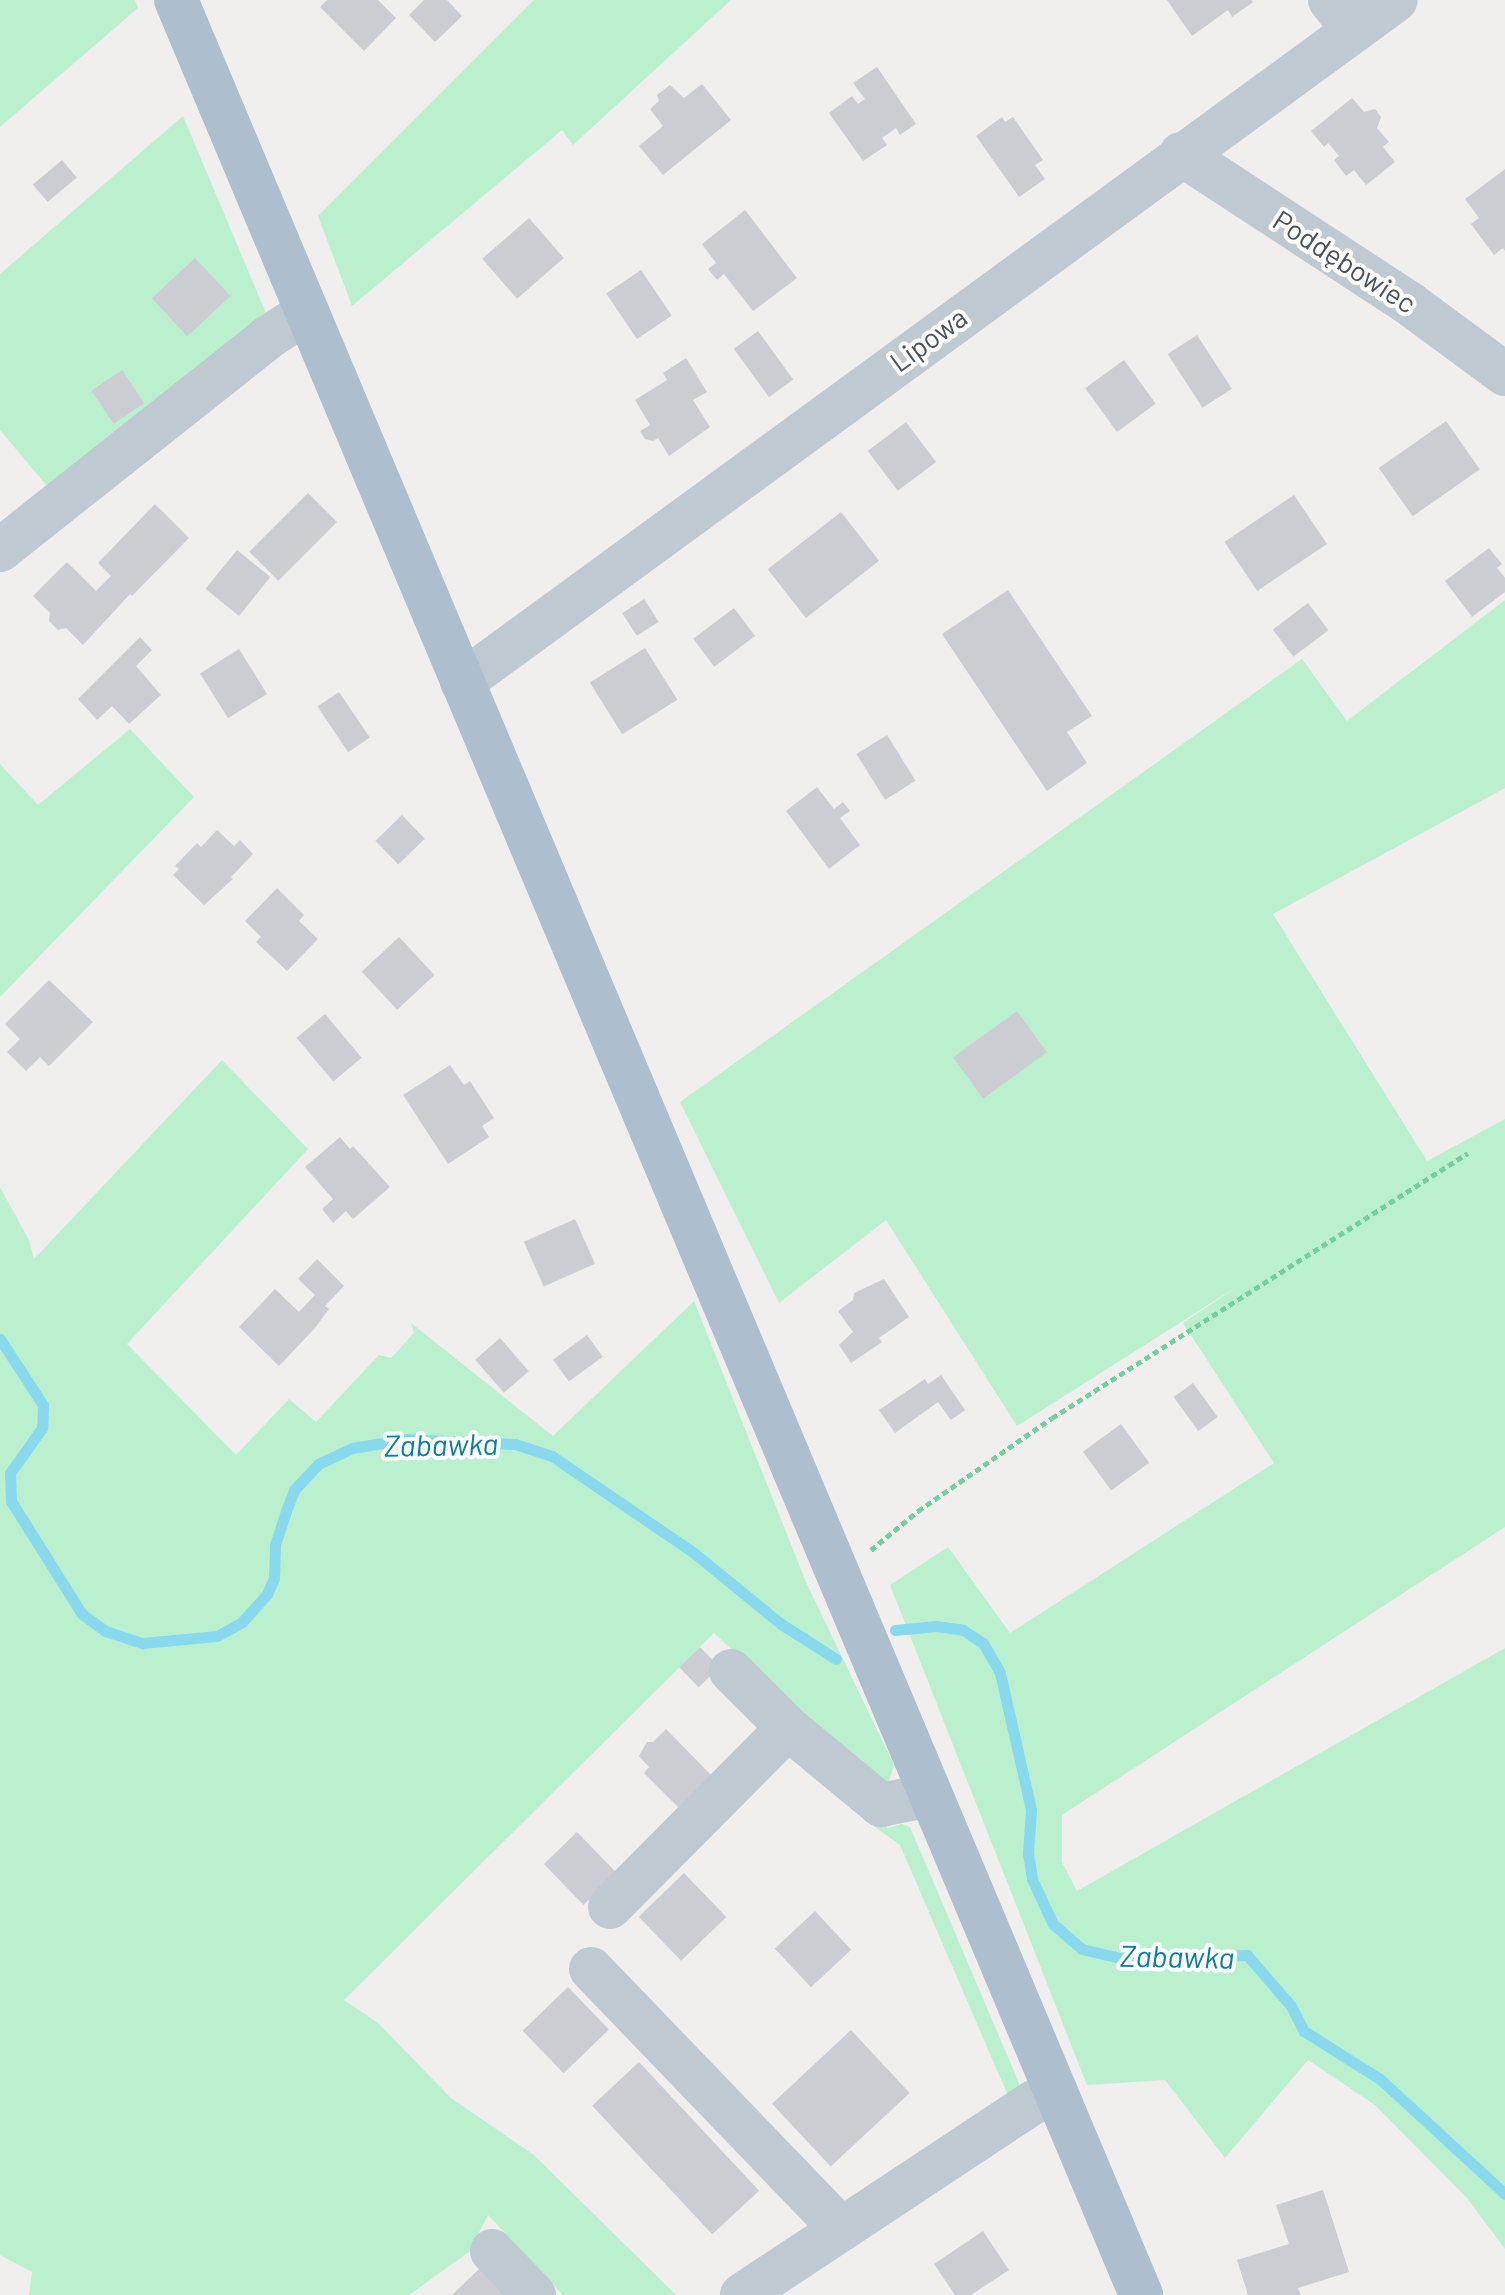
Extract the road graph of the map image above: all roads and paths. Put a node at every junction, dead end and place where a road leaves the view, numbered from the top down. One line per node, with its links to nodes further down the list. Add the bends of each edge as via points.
1 (176, 0): 5 (main road)
2 (1396, 0): 3 (street, Lipowa)
3 (1342, 16): 4 (street, Lipowa)
4 (1181, 154): 6 (street, Poddębowiec, via 1410,304); 8 (street, Lipowa)
5 (307, 312): 7 (street); 8 (main road)
6 (1505, 374)
7 (0, 550)
8 (462, 682): 13 (main road)
9 (1468, 1153): 10 (path, via 1052,1418)
10 (870, 1551)
11 (731, 1671): 12 (street)
12 (788, 1728): 13 (street, via 881,1805); 14 (street)
13 (930, 1795): 16 (main road)
14 (610, 1907)
15 (591, 1969): 17 (street)
16 (1056, 2092): 17 (street); 21 (main road)
17 (841, 2229): 20 (street)
18 (492, 2251): 19 (street)
19 (534, 2295)
20 (742, 2295)
21 (1141, 2295)

